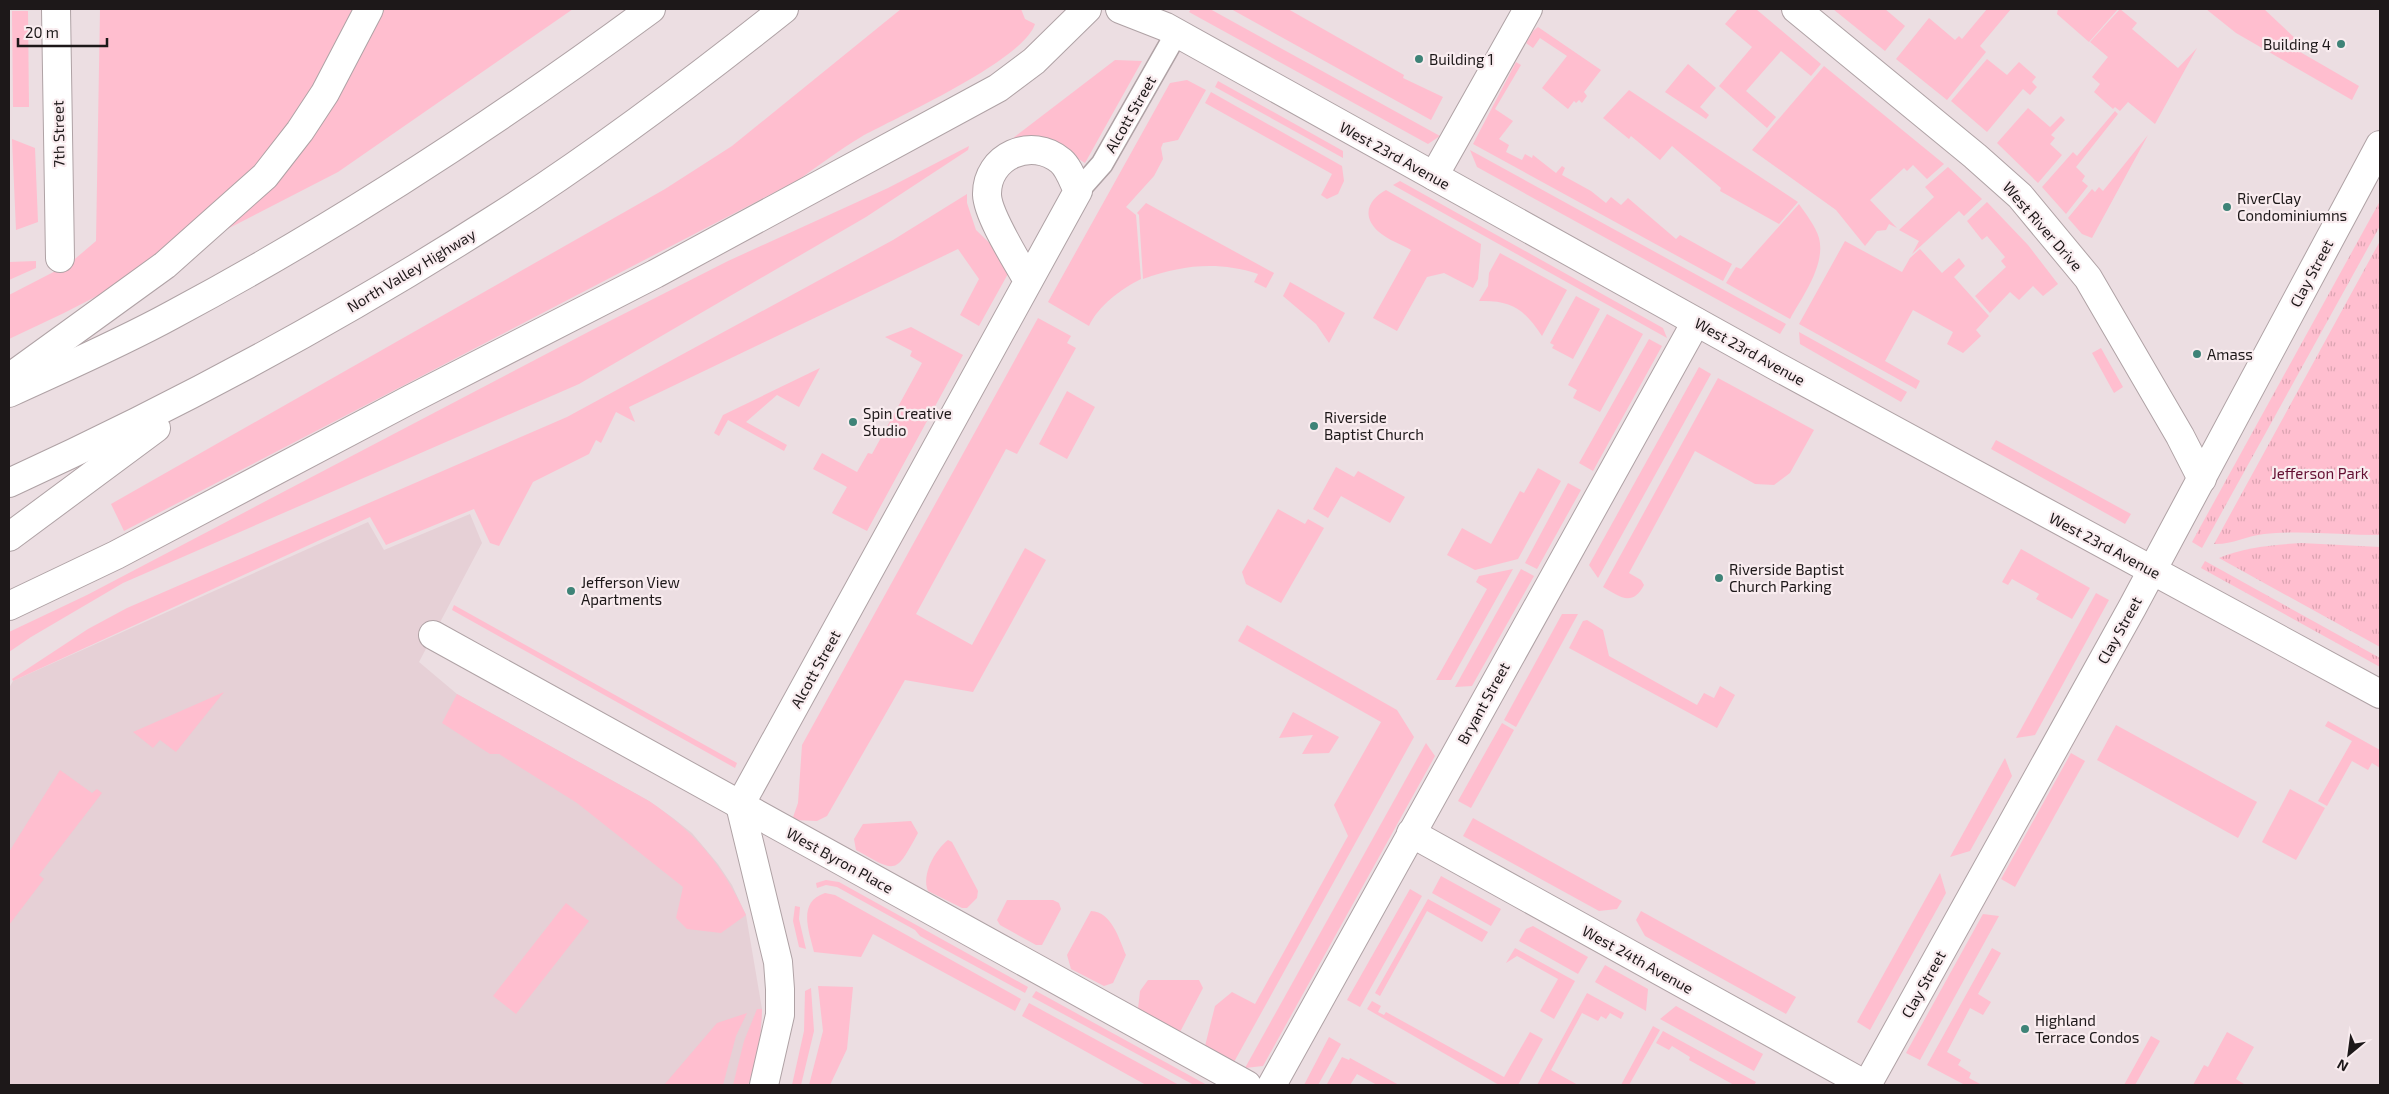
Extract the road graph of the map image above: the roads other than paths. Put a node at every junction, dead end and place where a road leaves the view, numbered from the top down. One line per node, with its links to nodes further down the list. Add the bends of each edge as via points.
1 (56, 9): 13 (main road, 7th Street)
2 (369, 9): 17 (main road, via 325,92 265,176 164,265)
3 (652, 9): 18 (main road, via 445,151 278,255 171,316)
4 (784, 9): 16 (main road, North Valley Highway, via 580,162 495,219)
5 (1087, 9): 23 (main road, via 1034,61 998,88 664,270 116,555)
6 (1120, 9): 9 (main road, West 23rd Avenue)
7 (1528, 9): 11 (main road)
8 (1796, 9): 19 (main road, West River Drive, via 2020,196 2088,278)
9 (1176, 34): 11 (main road, West 23rd Avenue); 12 (street, Alcott Street, via 1102,164)
10 (2380, 145): 19 (main road, Clay Street)
11 (1434, 176): 15 (main road, West 23rd Avenue)
12 (1078, 191): 14 (main road, Alcott Street); 14 (main road, via 1062,162 1043,151 1032,149 1010,154 995,168 988,188 991,210)
13 (60, 258)
14 (1028, 281): 26 (main road, Alcott Street)
15 (1696, 322): 22 (main road, West 23rd Avenue); 27 (main road, Bryant Street)
16 (304, 334): 20 (main road, North Valley Highway, via 120,432); 21 (main road, via 165,421)
17 (9, 378)
18 (9, 393)
19 (2202, 479): 22 (main road, Clay Street)
20 (9, 484)
21 (9, 537)
22 (2152, 570): 25 (main road, West 23rd Avenue); 31 (main road, Clay Street)
23 (9, 606)
24 (433, 635): 26 (main road, West Byron Place)
25 (2380, 694)
26 (740, 805): 28 (main road, via 778,962 780,1015); 29 (main road, West Byron Place)
27 (1411, 833): 30 (main road, Bryant Street); 31 (main road, West 24th Avenue)
28 (764, 1085)
29 (1247, 1085)
30 (1272, 1085)
31 (1867, 1085)

